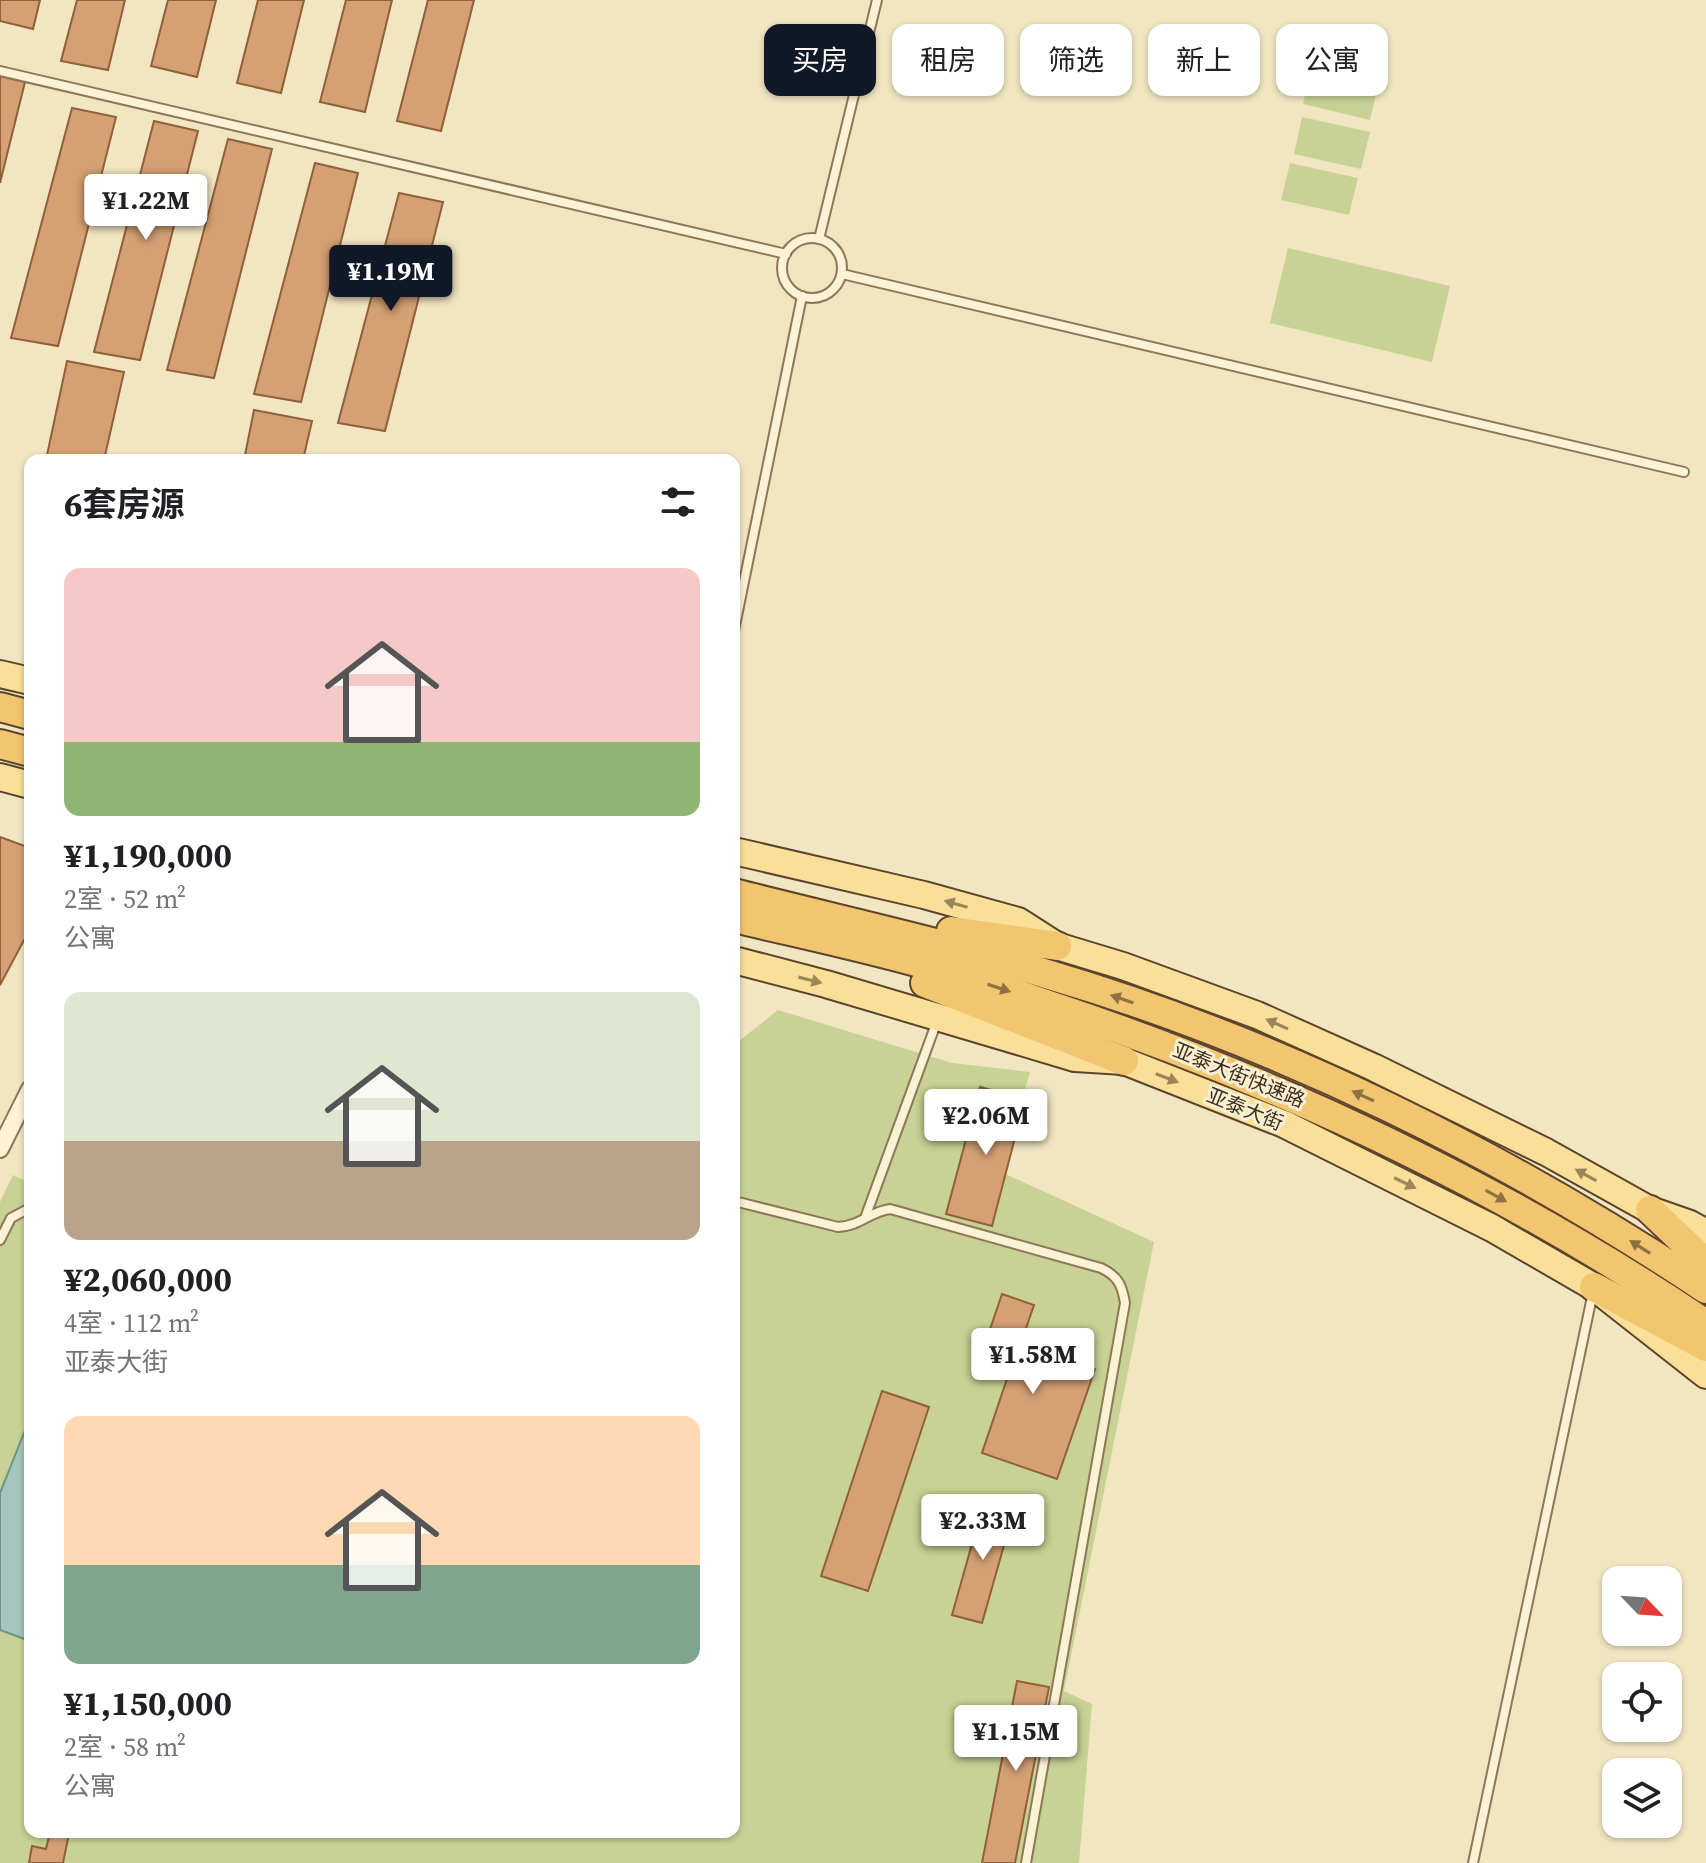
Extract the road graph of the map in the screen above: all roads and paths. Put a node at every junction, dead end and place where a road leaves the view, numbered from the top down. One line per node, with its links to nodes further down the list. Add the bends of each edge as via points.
1 (877, 0): 3 (lane)
2 (0, 71): 4 (lane)
3 (819, 239): 4 (lane, via 806,239); 5 (lane, via 835,249)
4 (786, 254): 6 (lane, via 784,277)
5 (842, 274): 6 (lane, via 829,293); 7 (lane)
6 (802, 296): 8 (lane)
7 (1684, 472)
8 (740, 601)
9 (0, 674): 10 (main road)
10 (24, 680)
11 (0, 707): 12 (highway)
12 (24, 713)
13 (0, 744): 14 (highway)
14 (24, 750)
15 (0, 777): 16 (main road)
16 (24, 783)
17 (740, 852): 22 (main road, one-way to 17, via 1018,921)
18 (740, 878): 22 (highway, via 968,936)
19 (740, 895): 36 (highway, 亚泰大街快速路, one-way to 19, via 1483,1156 1300,1067 1049,975)
20 (740, 919): 37 (highway, 亚泰大街快速路, one-way to 37, via 935,967 1268,1085 1466,1179)
21 (740, 936): 25 (highway, via 934,986)
22 (1057, 946): 29 (main road, one-way to 22, via 1373,1067 1243,1010)
23 (740, 962): 24 (main road, 亚泰大街, one-way to 24)
24 (938, 1017): 25 (main road, 亚泰大街, via 1075,1058); 31 (lane)
25 (1124, 1061): 35 (main road, 亚泰大街, one-way to 35, via 1297,1130 1492,1228)
26 (24, 1101): 27 (street)
27 (0, 1149)
28 (740, 1202): 31 (lane, via 838,1227)
29 (1650, 1210): 32 (main road); 34 (highway)
30 (24, 1211): 33 (lane, via 11,1218)
31 (865, 1219): 40 (lane, via 890,1209 1101,1268 1114,1274 1123,1288 1125,1303)
32 (1706, 1233)
33 (0, 1240)
34 (1706, 1263)
35 (1594, 1287): 38 (highway); 39 (main road, 亚泰大街); 41 (lane)
36 (1706, 1289)
37 (1706, 1324)
38 (1706, 1347)
39 (1706, 1375)
40 (1026, 1863)
41 (1473, 1863)

